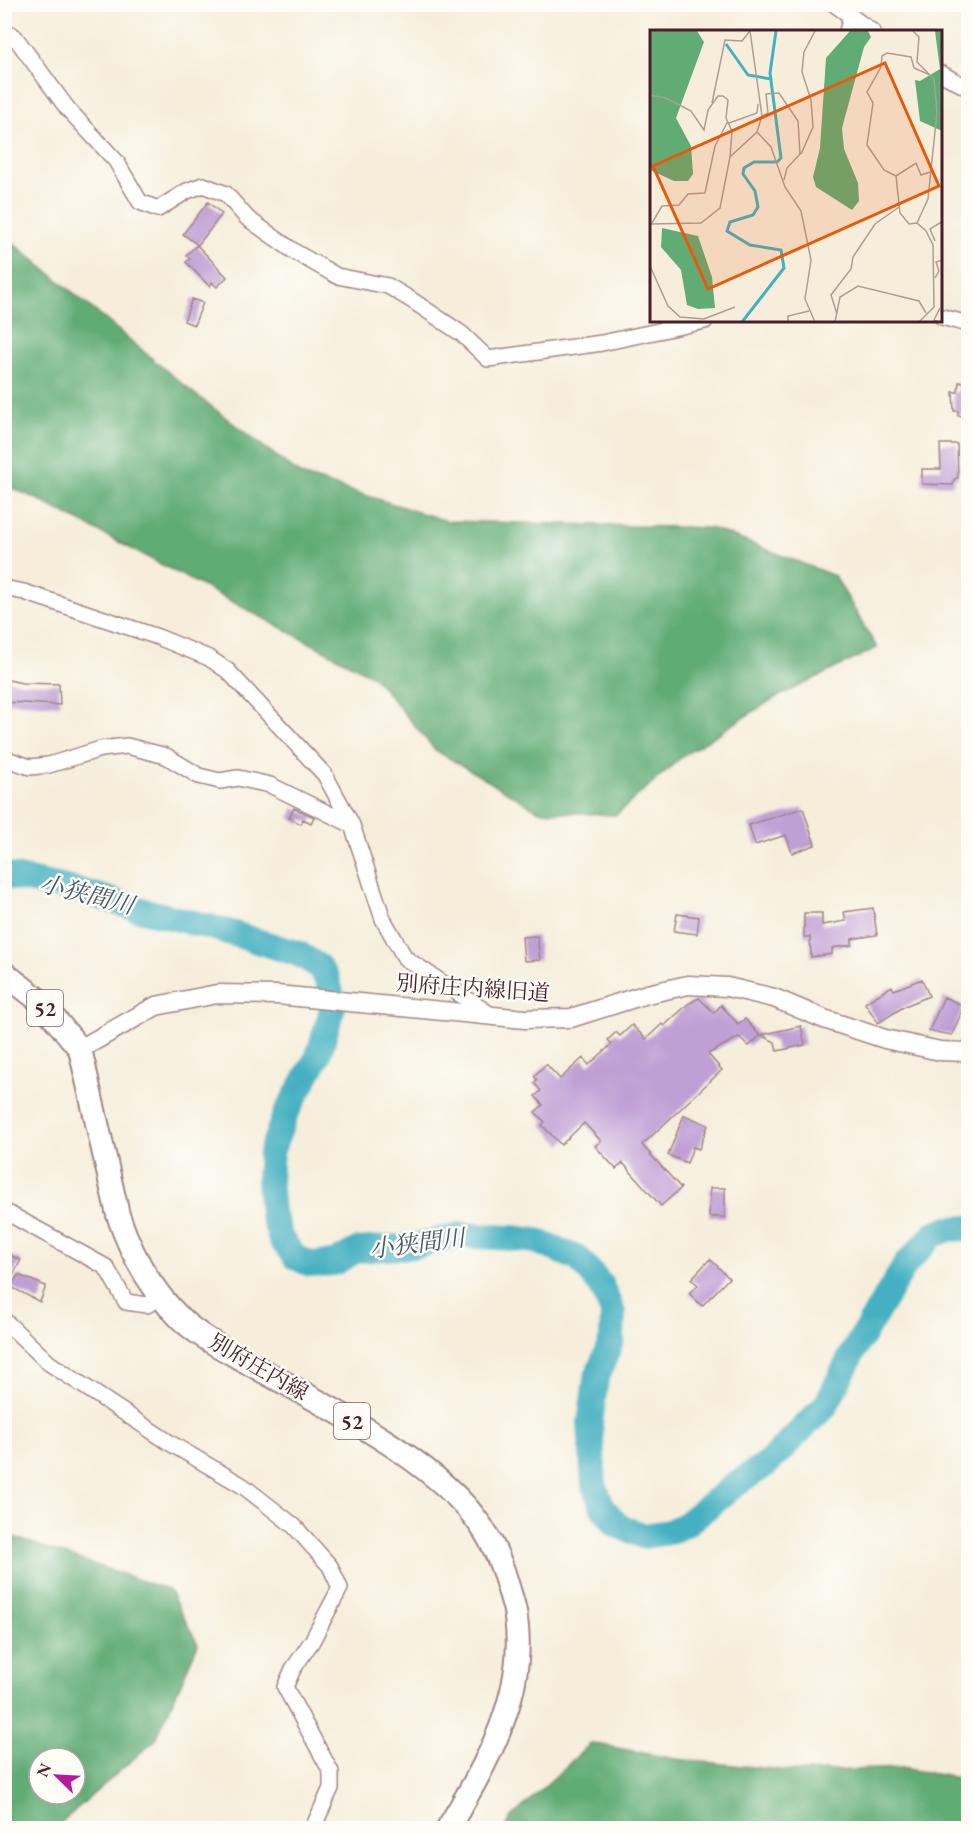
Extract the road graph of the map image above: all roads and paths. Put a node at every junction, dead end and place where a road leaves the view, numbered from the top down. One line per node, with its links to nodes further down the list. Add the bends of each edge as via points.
1 (834, 4): 2 (street)
2 (851, 15): 4 (street); 5 (street)
3 (4, 29): 9 (street, via 15,37 67,108 116,161 140,202 158,208 203,185 226,194 247,218 295,252 337,276 388,286 462,334 488,359 602,343)
4 (847, 30)
5 (870, 30)
6 (943, 75): 7 (street)
7 (969, 88)
8 (943, 317): 10 (street)
9 (700, 322)
10 (969, 324)
11 (4, 588): 13 (street, via 158,637 209,658 228,671 325,775)
12 (4, 758): 13 (street, via 30,767 127,746 166,756 199,776 270,784)
13 (352, 825): 15 (street, via 383,919 405,957)
14 (4, 973): 16 (main road, 別府庄内線 / 52, via 40,1001)
15 (491, 1015): 16 (street, 別府庄内線旧道, via 277,995 217,994 156,1006); 17 (street, 別府庄内線旧道, via 571,1018 688,985 726,987 774,998 885,1039 940,1051)
16 (80, 1049): 19 (main road, 別府庄内線 / 52, via 121,1224 140,1269)
17 (969, 1052)
18 (4, 1211): 19 (street, via 106,1267 126,1302 147,1305)
19 (162, 1298): 22 (main road, 別府庄内線 / 52, via 181,1320 214,1344 393,1447 446,1487 472,1514 501,1560 516,1617 515,1680 502,1724 478,1779)
20 (4, 1320): 21 (street, via 49,1363 243,1486 294,1526 330,1566 340,1588 285,1687 331,1772 331,1788)
21 (313, 1828)
22 (448, 1828)

